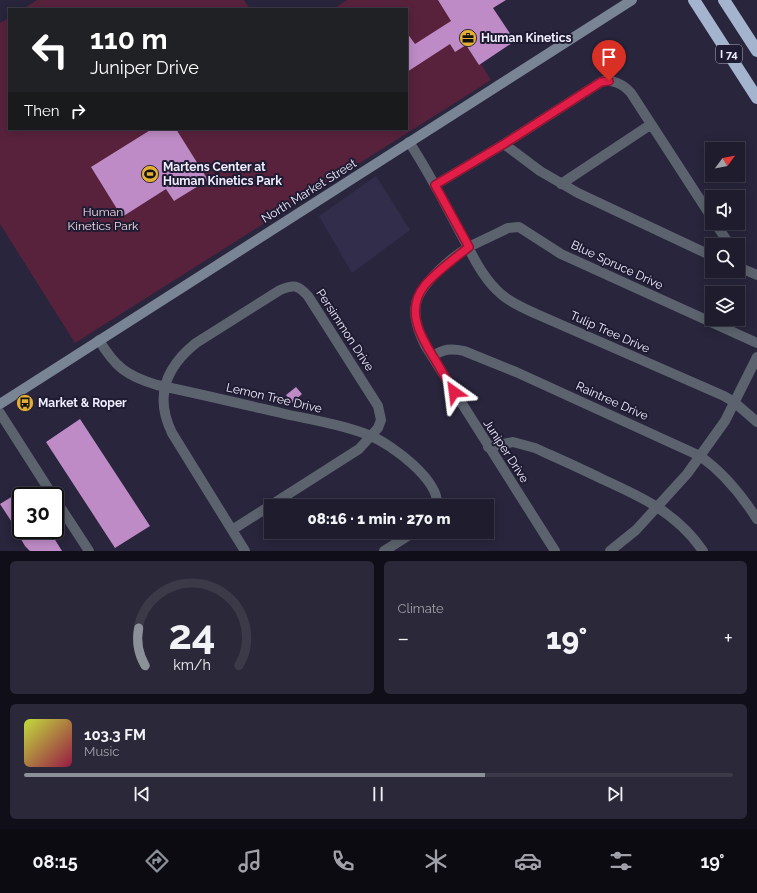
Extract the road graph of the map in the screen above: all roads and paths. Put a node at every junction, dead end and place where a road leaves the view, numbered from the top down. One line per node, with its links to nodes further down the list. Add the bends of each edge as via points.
1 (631, 0): 7 (main road, North Market Street)
2 (724, 0): 4 (highway, I 74)
3 (697, 5): 5 (highway, I 74)
4 (757, 51)
5 (757, 98)
6 (650, 125): 8 (street, via 626,88 609,81 601,82); 9 (street); 11 (street)
7 (409, 142): 10 (street); 16 (main road, North Market Street)
8 (504, 144): 9 (street); 10 (street)
9 (561, 184): 13 (street)
10 (435, 185): 12 (street)
11 (705, 208)
12 (469, 247): 17 (street, Blue Spruce Drive, via 508,228 519,227 561,254); 18 (street, Juniper Drive, via 425,285 416,302 419,333); 21 (street, Tulip Tree Drive, via 492,286 514,303)
13 (705, 253)
14 (745, 269): 15 (street)
15 (757, 275)
16 (99, 340): 20 (street, Lemon Tree Drive, via 117,365 127,373); 22 (main road, North Market Street)
17 (757, 343)
18 (432, 356): 26 (street, Juniper Drive); 27 (street, Raintree Drive, via 447,349 464,351)
19 (757, 357): 21 (street)
20 (165, 387): 25 (street, Lemon Tree Drive, via 335,425); 25 (street, Persimmon Drive, via 168,375 184,352 280,290 296,286 308,296 378,406 381,420); 33 (street, via 163,400 167,423)
21 (734, 402): 24 (street, Tulip Tree Drive); 27 (street, via 725,421)
22 (0, 404)
23 (0, 413): 28 (street)
24 (757, 422)
25 (371, 436): 29 (street, Lemon Tree Drive, via 423,475); 33 (street, via 359,449)
26 (488, 446): 30 (street, via 513,442 535,448); 39 (street, Juniper Drive)
27 (700, 456): 30 (street); 32 (street, Raintree Drive, via 730,481)
28 (47, 487)
29 (436, 499)
30 (658, 506): 35 (street); 41 (street, via 692,537)
31 (64, 513): 36 (street)
32 (757, 519)
33 (232, 530): 37 (street)
34 (403, 539): 38 (street)
35 (624, 547): 40 (street)
36 (89, 551)
37 (245, 551)
38 (384, 551)
39 (555, 551)
40 (610, 551)
41 (703, 551)

